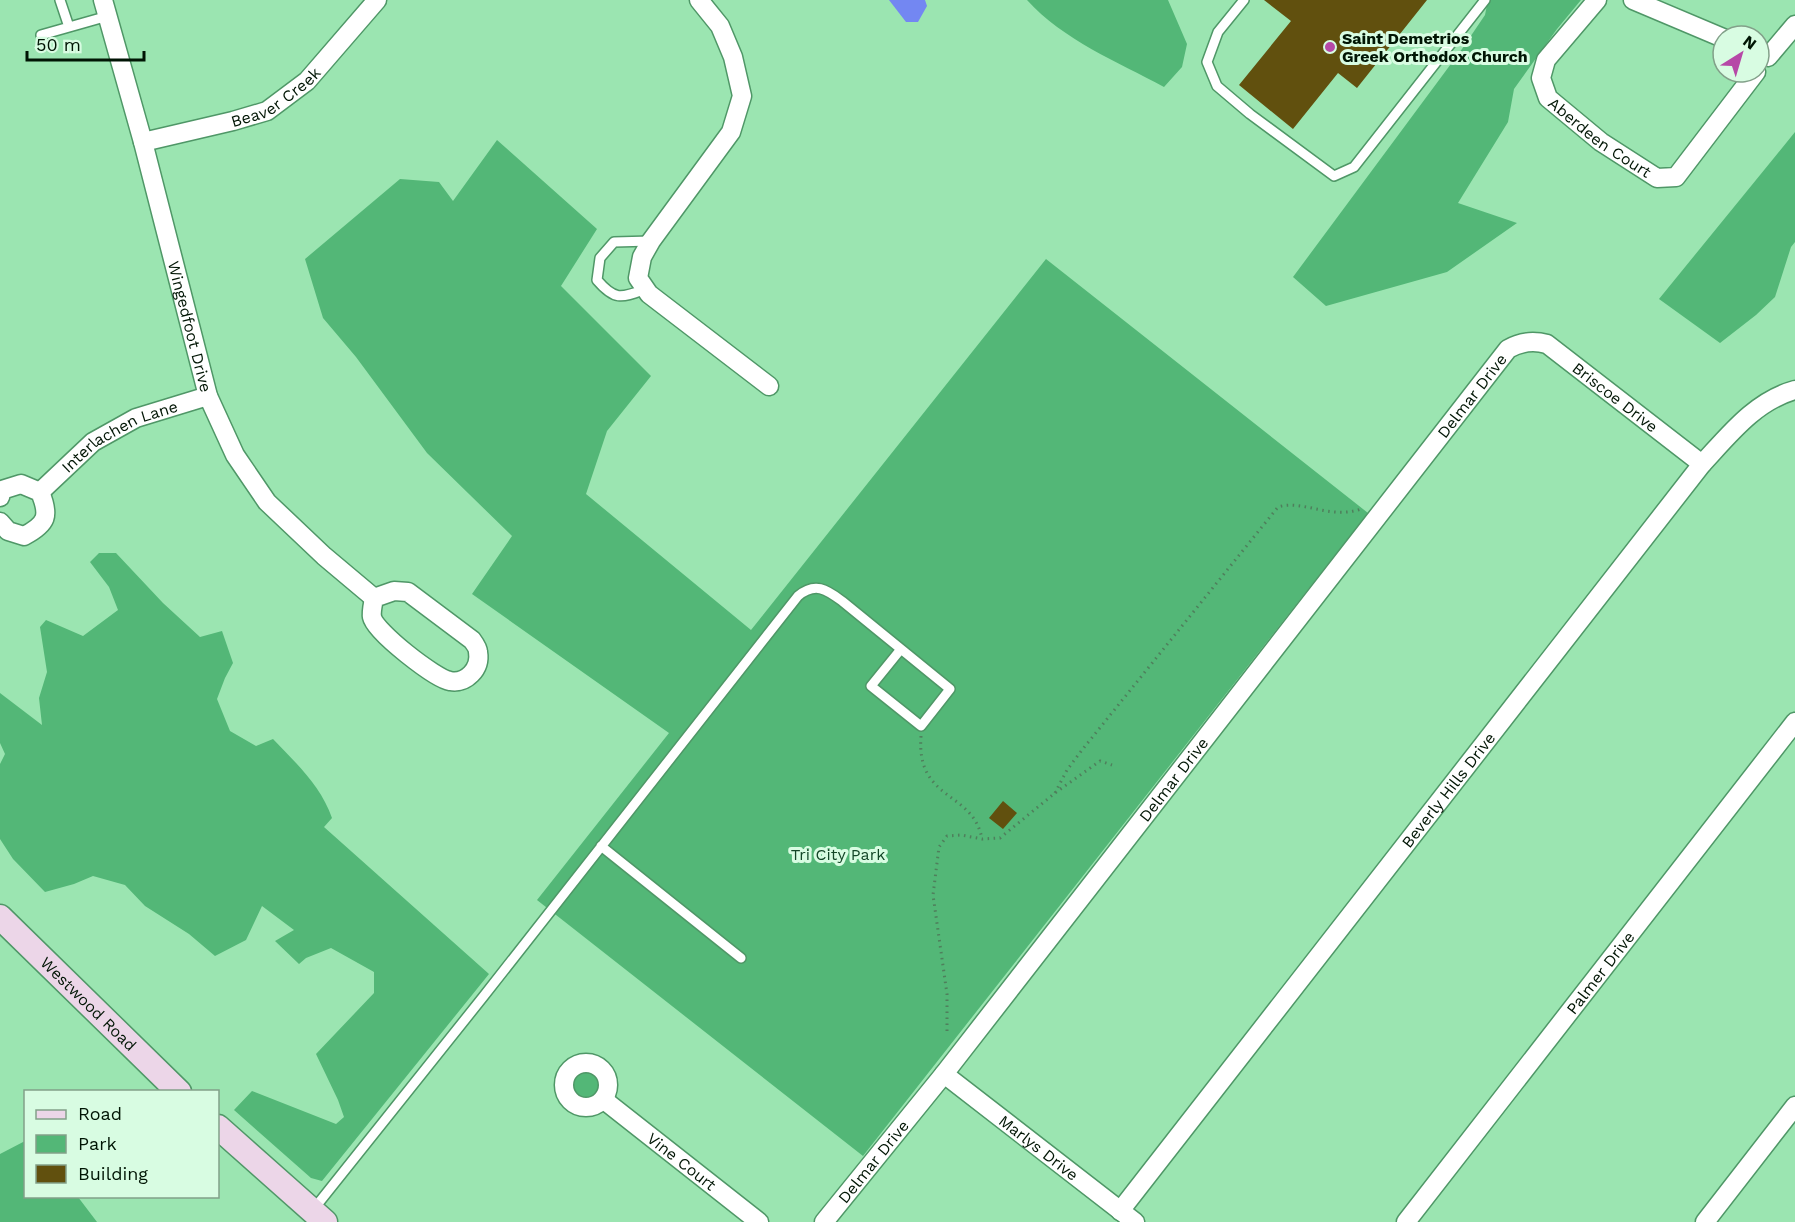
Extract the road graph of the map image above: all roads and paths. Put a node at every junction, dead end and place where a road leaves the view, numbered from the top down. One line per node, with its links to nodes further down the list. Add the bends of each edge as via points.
1 (60, 0): 10 (lane)
2 (377, 0): 15 (street, Beaver Creek, via 307,81 267,111)
3 (699, 0): 16 (street, via 720,26 734,57 742,96 731,132)
4 (1244, 0): 5 (lane, via 1218,32 1207,62 1217,86 1334,176 1354,167)
5 (1485, 0)
6 (1597, 0): 14 (street, Aberdeen Court, via 1546,60 1541,78 1548,98 1600,142 1657,178 1676,177)
7 (1634, 0): 11 (street)
8 (105, 8): 10 (lane); 15 (street, Wingedfoot Drive)
9 (1795, 25): 13 (street, Aberdeen Court)
10 (69, 27): 12 (lane)
11 (1711, 33)
12 (41, 35)
13 (1771, 52)
14 (1745, 84)
15 (143, 142): 21 (street, Wingedfoot Drive)
16 (651, 241): 17 (street, via 642,257 638,278); 17 (lane, via 614,242 600,258 597,280 609,294 623,297)
17 (646, 289): 19 (street)
18 (1524, 342): 22 (street, Briscoe Drive, via 1547,344); 38 (street, Delmar Drive, via 1498,359)
19 (769, 386)
20 (1795, 390): 22 (street, Beverly Hills Drive, via 1747,416)
21 (208, 396): 23 (street, Interlachen Lane, via 136,418 93,442); 27 (street, Wingedfoot Drive, via 235,455 267,502)
22 (1702, 464): 43 (street, Beverly Hills Drive)
23 (40, 492): 24 (street, via 21,484 2,490); 26 (street, via 46,517 39,528 24,536 8,531)
24 (0, 497)
25 (1365, 503): 32 (path, via 1360,510 1344,513 1287,504 1278,507 1066,770)
26 (0, 522)
27 (374, 598): 27 (street, via 372,618 383,635 448,681 462,681 473,673 478,650 472,640 436,612 408,592 394,591)
28 (901, 649): 30 (lane, via 950,689); 30 (lane, via 872,686); 34 (lane, via 833,594 823,589 807,589)
29 (1795, 722): 48 (street, Palmer Drive)
30 (921, 726): 33 (path, via 920,750 928,776 975,818)
31 (1112, 765): 32 (path, via 1100,761)
32 (1055, 793): 33 (path, via 1000,838)
33 (982, 839): 37 (path, via 947,836 937,857 933,895 947,994)
34 (601, 846): 36 (lane); 44 (lane)
35 (0, 918): 39 (street, Westwood Road)
36 (741, 958)
37 (946, 1031)
38 (944, 1074): 43 (street, Marlys Drive); 46 (street, Delmar Drive)
39 (177, 1090)
40 (604, 1100): 45 (street, Vine Court)
41 (1795, 1106): 49 (street)
42 (219, 1127): 44 (street)
43 (1120, 1210): 47 (street, Marlys Drive)
44 (318, 1217)
45 (759, 1222)
46 (824, 1222)
47 (1135, 1222)
48 (1406, 1222)
49 (1705, 1222)

